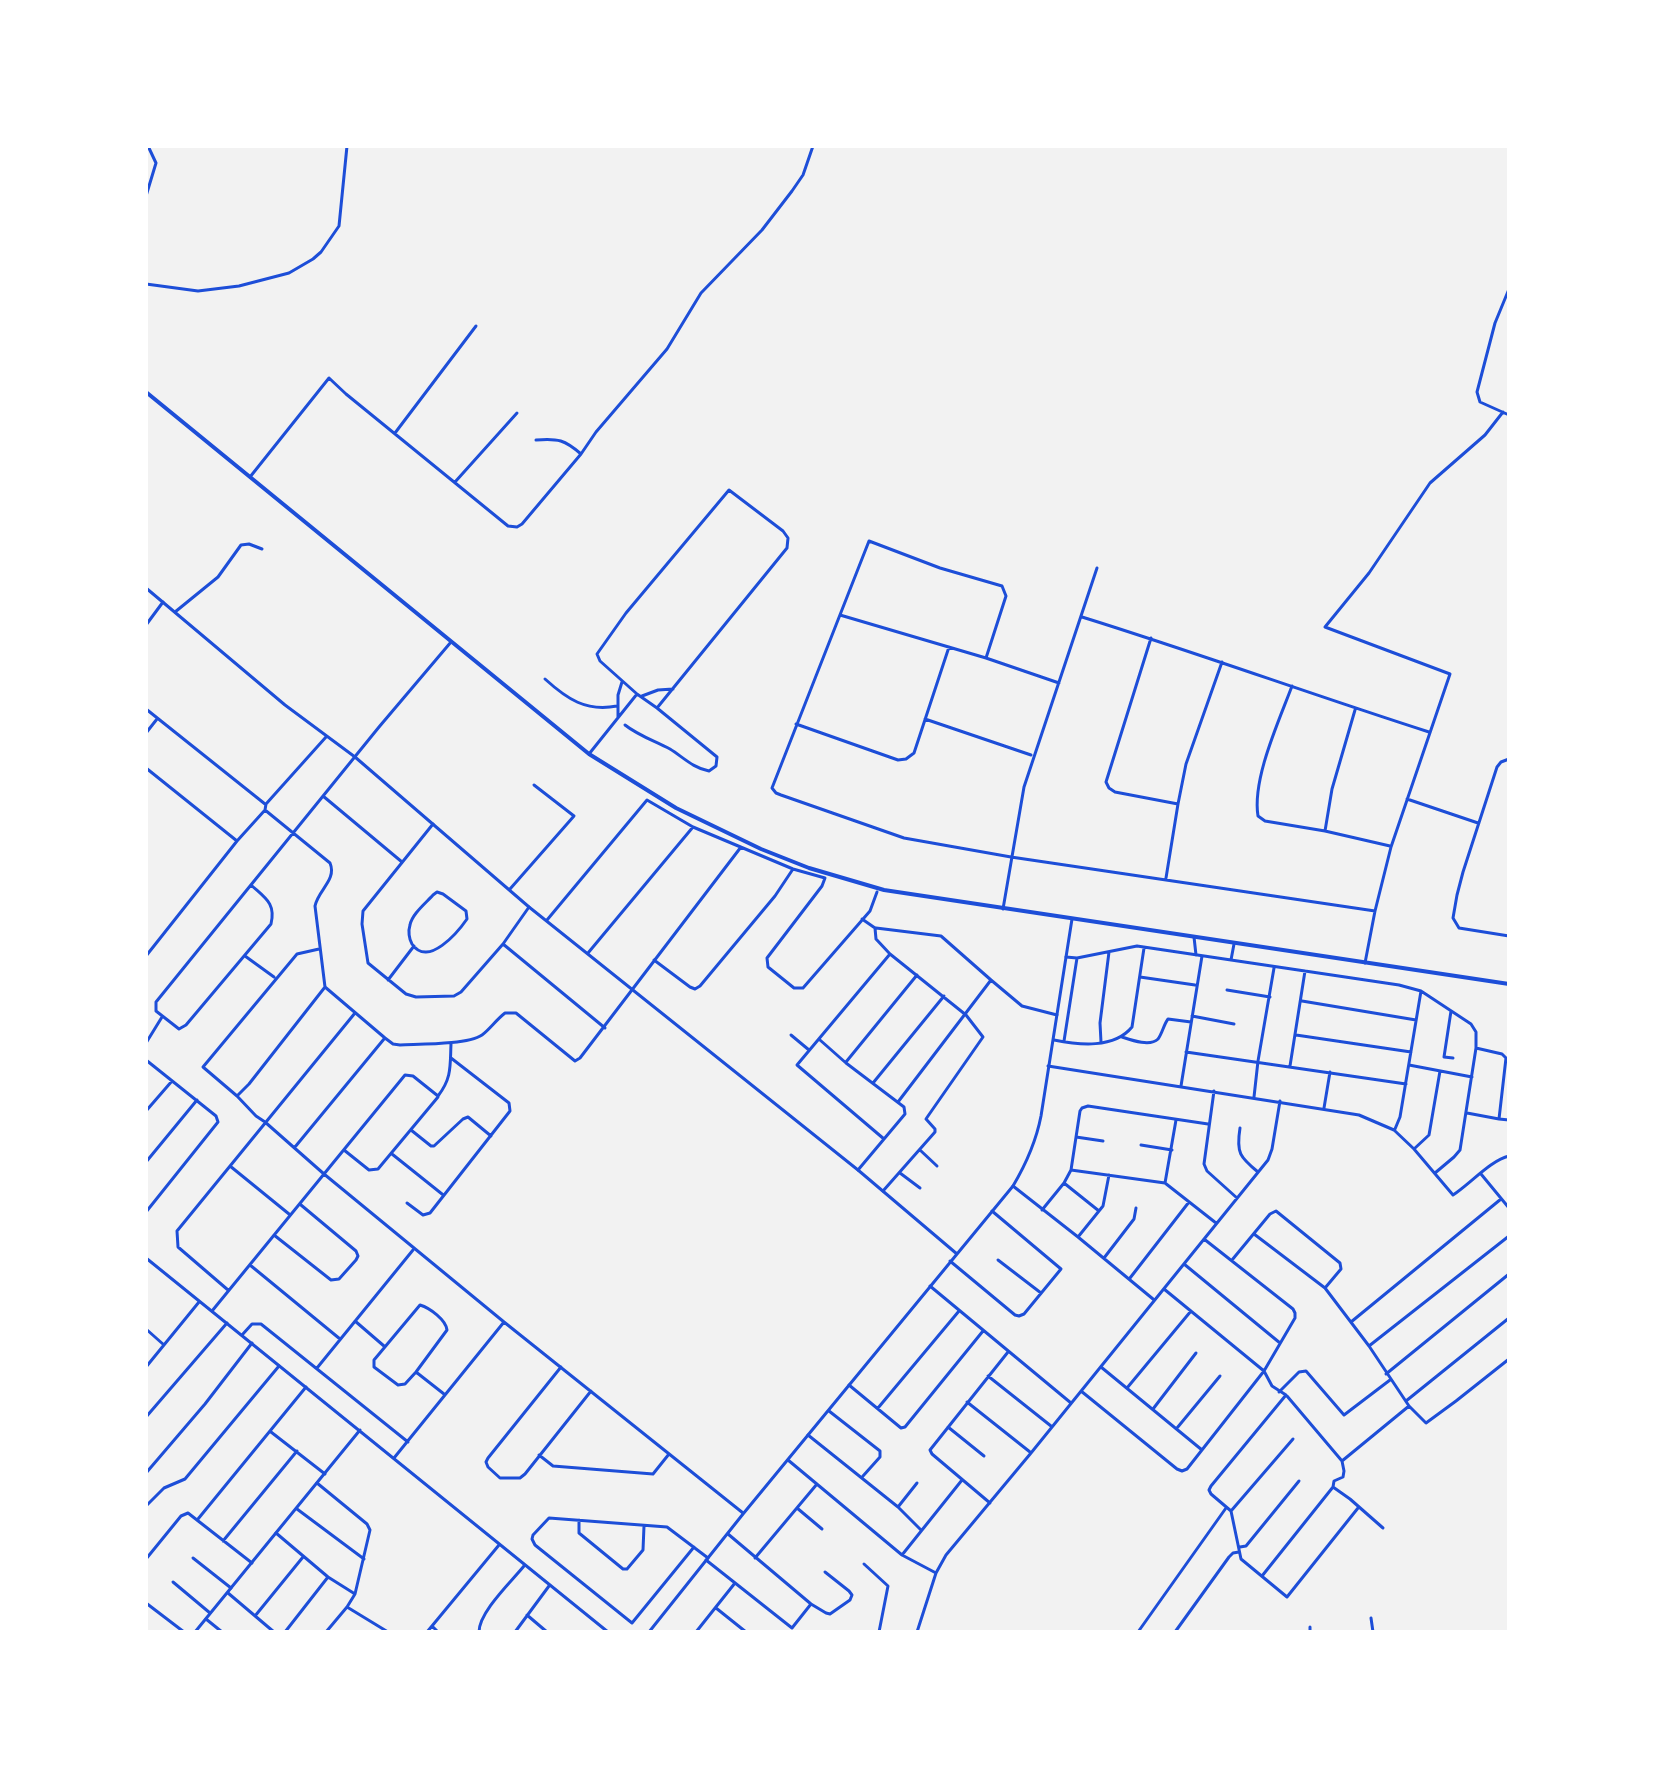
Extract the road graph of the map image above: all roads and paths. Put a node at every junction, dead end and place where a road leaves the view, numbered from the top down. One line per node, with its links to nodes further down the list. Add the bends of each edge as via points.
1 (148, 146): 4 (street, via 156,163)
2 (347, 146): 5 (street, via 339,226 313,259 289,273 239,286 198,291)
3 (813, 146): 14 (street, via 792,191 701,293 667,349)
4 (146, 196)
5 (146, 284)
6 (1509, 289): 9 (street, via 1477,392 1480,402)
7 (476, 326): 12 (street)
8 (146, 392): 15 (main road)
9 (1503, 412): 11 (street); 45 (street, via 1430,483 1325,627 1450,674)
10 (517, 413): 16 (street)
11 (1509, 415)
12 (395, 433): 15 (street, via 329,378); 16 (street)
13 (536, 440): 14 (street, via 568,442)
14 (581, 454): 16 (street, via 517,527 508,526)
15 (250, 477): 26 (main road)
16 (455, 482)
17 (262, 549): 21 (street, via 241,545 218,577)
18 (1097, 568): 23 (street)
19 (146, 588): 20 (street)
20 (163, 602): 21 (street); 24 (street)
21 (175, 612): 47 (street)
22 (840, 615): 27 (street); 28 (street, via 869,541 1002,586 1006,596); 43 (street)
23 (1082, 617): 25 (street); 32 (street)
24 (146, 625)
25 (1151, 638): 29 (street); 56 (street, via 1106,782 1115,792)
26 (451, 642): 48 (main road); 50 (street)
27 (949, 647): 28 (street); 42 (street)
28 (986, 658): 32 (street)
29 (1222, 662): 33 (street); 56 (street, via 1186,764)
30 (545, 679): 36 (street, via 583,705)
31 (622, 680): 34 (street, via 597,659 598,651 729,490 783,531 788,543); 35 (street); 36 (street)
32 (1059, 683): 49 (street)
33 (1292, 686): 39 (street); 61 (street, via 1271,740 1258,816)
34 (673, 689): 35 (street); 37 (street)
35 (639, 695): 37 (street); 40 (street)
36 (617, 706): 40 (street)
37 (657, 708): 44 (street, via 717,757 713,770 699,769)
38 (146, 709): 41 (street)
39 (1355, 709): 45 (street); 61 (street)
40 (618, 717): 48 (street)
41 (157, 719): 46 (street); 57 (street)
42 (925, 719): 43 (street, via 914,753 898,760); 49 (street)
43 (796, 724): 66 (street, via 772,784 776,793 904,838)
44 (625, 725)
45 (1429, 732): 55 (street)
46 (146, 733)
47 (326, 736): 50 (street); 57 (street)
48 (589, 754): 74 (main road, via 688,814 799,864 884,890)
49 (1033, 756): 66 (street)
50 (355, 757): 54 (street); 59 (street)
51 (1509, 759): 58 (street, via 1497,767)
52 (146, 768): 63 (street)
53 (534, 785): 71 (street, via 574,816)
54 (323, 796): 62 (street); 67 (street)
55 (1407, 799): 58 (street); 65 (street)
56 (1178, 804): 69 (street)
57 (266, 807): 62 (street); 63 (street)
58 (1478, 823): 80 (street, via 1454,921 1459,928)
59 (433, 824): 67 (street); 71 (street)
60 (693, 827): 64 (street); 78 (street, via 647,800); 88 (street)
61 (1325, 831): 65 (street)
62 (292, 832): 70 (street); 86 (street, via 332,867 315,906)
63 (237, 841): 90 (street)
64 (741, 847): 68 (street); 95 (street)
65 (1391, 847): 75 (street)
66 (1011, 857): 69 (street); 74 (street)
67 (402, 862): 103 (street, via 362,917 368,963)
68 (793, 869): 76 (street, via 825,878 767,958 768,967 794,988 803,988); 95 (street, via 700,986 690,987)
69 (1166, 880): 75 (street)
70 (251, 885): 91 (street, via 271,904 273,914); 118 (street, via 156,1002)
71 (510, 889): 73 (street)
72 (877, 892): 76 (street)
73 (529, 907): 78 (street); 83 (street)
74 (1003, 909): 77 (main road)
75 (1375, 911): 97 (street)
76 (862, 919): 79 (street)
77 (1072, 919): 81 (main road); 93 (street)
78 (547, 920): 88 (street)
79 (875, 928): 89 (street, via 876,939); 104 (street, via 941,936)
80 (1509, 936)
81 (1194, 937): 82 (main road); 92 (street)
82 (1234, 943): 96 (street); 97 (main road)
83 (503, 944): 103 (street, via 454,996 413,997); 122 (street)
84 (414, 946): 84 (street, via 410,922 435,893 466,911 466,922 441,947 428,952); 103 (street)
85 (1144, 948): 87 (street); 92 (street); 101 (street)
86 (319, 949): 102 (street, via 297,954); 107 (street)
87 (1109, 952): 94 (street); 131 (street)
88 (588, 953): 108 (street)
89 (890, 954): 100 (street); 127 (street)
90 (146, 956)
91 (245, 956): 102 (street); 118 (street, via 184,1028)
92 (1199, 956): 96 (street); 106 (street)
93 (1066, 957): 94 (street); 117 (street)
94 (1077, 958): 130 (street)
95 (654, 960): 108 (street)
96 (1231, 960): 98 (street)
97 (1365, 963): 105 (main road)
98 (1274, 968): 99 (street); 112 (street)
99 (1305, 971): 110 (street); 113 (street)
100 (917, 975): 111 (street); 141 (street)
101 (1140, 977): 106 (street); 125 (street, via 1132,1027)
102 (276, 978): 153 (street, via 203,1067)
103 (388, 980)
104 (991, 980): 116 (street); 117 (street, via 1022,1006)
105 (1509, 984)
106 (1196, 985): 119 (street)
107 (325, 987): 115 (street); 153 (street)
108 (634, 990): 122 (street); 185 (street)
109 (1227, 990): 112 (street)
110 (1421, 991): 114 (street); 120 (street)
111 (944, 996): 116 (street); 149 (street)
112 (1270, 997): 140 (street)
113 (1302, 1001): 120 (street); 124 (street)
114 (1451, 1010): 133 (street, via 1474,1027); 138 (street, via 1444,1057)
115 (355, 1013): 126 (street); 165 (street)
116 (966, 1015): 158 (street); 178 (street, via 983,1039 926,1119 935,1132)
117 (1057, 1015): 128 (street)
118 (162, 1017): 132 (street)
119 (1191, 1019): 121 (street); 125 (street, via 1168,1019 1155,1042); 135 (street)
120 (1416, 1020): 136 (street)
121 (1234, 1024)
122 (605, 1029): 129 (street, via 578,1061 516,1013 505,1013 479,1037)
123 (791, 1035): 134 (street)
124 (1296, 1035): 136 (street); 144 (street)
125 (1122, 1037): 131 (street)
126 (385, 1038): 129 (street, via 400,1045); 175 (street)
127 (819, 1039): 134 (street); 141 (street)
128 (1052, 1040): 130 (street); 143 (street)
129 (451, 1042): 137 (street)
130 (1063, 1042): 131 (street)
131 (1101, 1042)
132 (146, 1043)
133 (1476, 1048): 147 (street); 162 (street, via 1506,1058)
134 (809, 1050): 172 (street, via 797,1065)
135 (1186, 1052): 140 (street); 151 (street)
136 (1411, 1052): 142 (street)
137 (451, 1058): 154 (street, via 447,1085); 170 (street, via 509,1103 508,1114)
138 (1453, 1058)
139 (146, 1060): 148 (street)
140 (1258, 1061): 144 (street); 155 (street)
141 (846, 1063): 149 (street)
142 (1409, 1065): 145 (street); 150 (street)
143 (1048, 1066): 151 (street); 195 (street, via 1035,1139)
144 (1290, 1066): 146 (street)
145 (1440, 1071): 147 (street); 176 (street, via 1429,1135)
146 (1330, 1072): 150 (street); 159 (street)
147 (1472, 1077): 161 (street)
148 (173, 1080): 156 (street); 160 (street)
149 (872, 1084): 158 (street)
150 (1406, 1084): 169 (street)
151 (1181, 1086): 152 (street)
152 (1214, 1091): 155 (street); 166 (street)
153 (237, 1096): 165 (street)
154 (438, 1096): 168 (street); 177 (street, via 405,1075)
155 (1254, 1097): 157 (street)
156 (197, 1100): 182 (street); 208 (street, via 218,1122)
157 (1280, 1101): 159 (street); 187 (street, via 1270,1155)
158 (898, 1102): 172 (street, via 905,1114)
159 (1324, 1108): 169 (street)
160 (146, 1111)
161 (1467, 1113): 162 (street); 189 (street, via 1460,1150)
162 (1499, 1119): 164 (street)
163 (1176, 1120): 166 (street); 171 (street, via 1084,1106); 179 (street)
164 (1509, 1120)
165 (265, 1122): 175 (street); 183 (street)
166 (1208, 1124): 199 (street, via 1207,1171)
167 (1240, 1128): 187 (street, via 1241,1157)
168 (411, 1130): 170 (street, via 434,1146 468,1117); 180 (street)
169 (1394, 1130): 176 (street)
170 (491, 1136): 198 (street)
171 (1076, 1137): 173 (street); 186 (street)
172 (884, 1139): 185 (street)
173 (1103, 1141)
174 (1141, 1145): 179 (street)
175 (295, 1147): 190 (street)
176 (1414, 1149): 189 (street)
177 (344, 1150): 180 (street, via 372,1171); 190 (street)
178 (920, 1150): 184 (street); 188 (street)
179 (1172, 1150): 194 (street)
180 (392, 1154): 198 (street)
181 (1509, 1156): 191 (street)
182 (146, 1162)
183 (230, 1166): 210 (street); 231 (street, via 178,1230 176,1242)
184 (937, 1166)
185 (858, 1170): 197 (street)
186 (1071, 1170): 192 (street); 193 (street)
187 (1258, 1172): 199 (street)
188 (900, 1173): 196 (street); 197 (street)
189 (1435, 1173): 191 (street, via 1453,1195)
190 (324, 1174): 203 (street); 217 (street)
191 (1481, 1174): 200 (street)
192 (1109, 1175): 194 (street); 209 (street)
193 (1064, 1183): 206 (street); 209 (street)
194 (1165, 1183): 201 (street)
195 (1013, 1186): 206 (street); 207 (street)
196 (920, 1188)
197 (883, 1191): 218 (street)
198 (443, 1195): 202 (street, via 425,1216)
199 (1237, 1198): 211 (street)
200 (1501, 1199): 205 (street); 241 (street)
201 (1189, 1202): 211 (street); 227 (street)
202 (407, 1203)
203 (299, 1204): 210 (street); 213 (street, via 356,1251 356,1260 339,1279 331,1280)
204 (1136, 1208): 220 (street, via 1134,1219)
205 (1509, 1208)
206 (1042, 1210): 215 (street)
207 (992, 1211): 218 (street); 232 (street, via 1061,1269)
208 (146, 1212)
209 (1100, 1212): 215 (street)
210 (290, 1215): 213 (street)
211 (1217, 1224): 216 (street)
212 (1254, 1234): 223 (street); 229 (street); 229 (street, via 1270,1214 1278,1213 1340,1263)
213 (274, 1235): 225 (street)
214 (1509, 1236): 251 (street)
215 (1078, 1237): 220 (street)
216 (1204, 1239): 223 (street); 224 (street)
217 (414, 1248): 239 (street); 240 (street)
218 (957, 1254): 222 (street)
219 (146, 1258): 234 (street)
220 (1103, 1258): 227 (street)
221 (998, 1260): 232 (street)
222 (950, 1261): 228 (street); 232 (street, via 1019,1316)
223 (1232, 1261): 248 (street, via 1294,1311)
224 (1184, 1264): 230 (street); 248 (street)
225 (250, 1265): 231 (street); 246 (street)
226 (1509, 1274): 262 (street)
227 (1129, 1279): 233 (street)
228 (930, 1286): 236 (street); 266 (street)
229 (1325, 1288): 241 (street)
230 (1164, 1289): 233 (street); 237 (street)
231 (228, 1291): 235 (street)
232 (1041, 1293)
233 (1154, 1300): 258 (street)
234 (200, 1301): 235 (street); 249 (street)
235 (212, 1311): 242 (street)
236 (959, 1311): 244 (street); 277 (street)
237 (1191, 1311): 260 (street); 268 (street)
238 (1509, 1318): 276 (street)
239 (355, 1321): 246 (street); 250 (street)
240 (504, 1322): 257 (street); 272 (street)
241 (1351, 1322): 251 (street)
242 (227, 1323): 245 (street); 280 (street)
243 (146, 1329): 249 (street)
244 (983, 1331): 252 (street); 277 (street, via 907,1425 901,1428)
245 (242, 1335): 247 (street); 259 (street, via 252,1324 261,1324)
246 (340, 1339): 259 (street)
247 (252, 1343): 255 (street); 298 (street)
248 (1281, 1343): 260 (street)
249 (165, 1346): 256 (street)
250 (384, 1346): 261 (street, via 374,1367 400,1385); 261 (street, via 420,1305 445,1323 447,1330)
251 (1369, 1346): 262 (street)
252 (1008, 1352): 263 (street); 275 (street)
253 (1196, 1353): 278 (street)
254 (1509, 1359): 276 (street, via 1426,1423)
255 (279, 1365): 267 (street); 308 (street, via 185,1479 164,1488)
256 (146, 1367)
257 (561, 1367): 269 (street); 293 (street, via 486,1462 500,1478 520,1478)
258 (1101, 1367): 268 (street); 270 (street)
259 (317, 1368): 288 (street)
260 (1264, 1371): 271 (street); 289 (street)
261 (416, 1372): 272 (street)
262 (1386, 1374): 265 (street)
263 (988, 1376): 274 (street); 282 (street)
264 (1220, 1376): 283 (street)
265 (1391, 1380): 271 (street, via 1344,1415 1306,1371); 276 (street)
266 (849, 1385): 277 (street); 279 (street)
267 (306, 1387): 284 (street); 285 (street)
268 (1127, 1388): 278 (street)
269 (591, 1391): 292 (street); 293 (street)
270 (1081, 1391): 275 (street); 289 (street, via 1180,1470)
271 (1279, 1392): 273 (street)
272 (445, 1395): 288 (street)
273 (1286, 1395): 297 (street); 310 (street, via 1211,1486 1211,1494)
274 (967, 1402): 281 (street); 291 (street)
275 (1071, 1403): 282 (street)
276 (1407, 1403): 297 (street)
277 (878, 1408)
278 (1153, 1409): 283 (street)
279 (829, 1411): 286 (street); 300 (street, via 880,1451)
280 (146, 1416)
281 (948, 1427): 294 (street); 301 (street, via 930,1452)
282 (1052, 1427): 291 (street)
283 (1177, 1428): 289 (street)
284 (360, 1430): 295 (street); 299 (street)
285 (271, 1431): 290 (street); 316 (street)
286 (808, 1435): 296 (street); 300 (street)
287 (1293, 1439): 314 (street)
288 (408, 1442): 295 (street)
289 (1202, 1450)
290 (297, 1451): 299 (street); 324 (street)
291 (1031, 1453): 307 (street)
292 (669, 1454): 293 (street, via 653,1474 553,1466); 315 (street)
293 (539, 1455)
294 (984, 1456)
295 (394, 1458): 325 (street)
296 (788, 1460): 304 (street); 315 (street)
297 (1342, 1461): 306 (street, via 1343,1477)
298 (146, 1473)
299 (325, 1474): 303 (street)
300 (862, 1477): 309 (street)
301 (962, 1480): 307 (street); 321 (street)
302 (1299, 1481): 327 (street)
303 (317, 1483): 313 (street); 334 (street, via 369,1527)
304 (817, 1483): 311 (street); 328 (street)
305 (917, 1483): 309 (street)
306 (1333, 1487): 312 (street); 340 (street)
307 (990, 1503): 339 (street)
308 (146, 1506)
309 (898, 1507): 321 (street)
310 (1227, 1507): 314 (street); 378 (street)
311 (797, 1508): 320 (street); 331 (street)
312 (1358, 1508): 319 (street); 340 (street, via 1287,1597)
313 (297, 1509): 322 (street); 334 (street)
314 (1231, 1511): 327 (street)
315 (743, 1514): 323 (street)
316 (198, 1519): 324 (street); 332 (street, via 188,1513 181,1516)
317 (579, 1520): 318 (street); 318 (street, via 579,1533 623,1569 643,1550); 326 (street, via 549,1518 532,1539 632,1623)
318 (644, 1526): 326 (street, via 667,1527)
319 (1383, 1528)
320 (822, 1529)
321 (921, 1530): 328 (street)
322 (276, 1533): 329 (street); 335 (street)
323 (728, 1534): 331 (street); 333 (street)
324 (223, 1541): 335 (street)
325 (499, 1545): 337 (street); 357 (street)
326 (694, 1547): 333 (street)
327 (1240, 1550): 340 (street, via 1241,1559); 379 (street, via 1229,1557)
328 (902, 1555): 339 (street)
329 (303, 1557): 341 (street); 354 (street)
330 (193, 1558): 345 (street)
331 (755, 1558): 349 (street)
332 (146, 1559)
333 (707, 1559): 343 (street); 372 (street)
334 (364, 1560): 347 (street)
335 (252, 1563): 345 (street)
336 (864, 1564): 376 (street, via 888,1586)
337 (524, 1566): 344 (street); 368 (street, via 484,1614)
338 (825, 1572): 349 (street, via 849,1591 850,1600 830,1614)
339 (936, 1573): 377 (street)
340 (1262, 1576)
341 (328, 1577): 347 (street); 363 (street)
342 (173, 1582): 352 (street)
343 (735, 1583): 351 (street); 358 (street)
344 (549, 1586): 353 (street); 371 (street)
345 (231, 1589): 346 (street)
346 (227, 1593): 352 (street); 354 (street)
347 (355, 1594): 350 (street)
348 (146, 1604): 359 (street)
349 (811, 1604): 358 (street)
350 (347, 1607): 364 (street); 365 (street)
351 (716, 1608): 373 (street); 374 (street)
352 (211, 1613): 356 (street)
353 (527, 1615): 369 (street); 370 (street)
354 (255, 1616): 362 (street)
355 (1371, 1618): 380 (street)
356 (206, 1619): 360 (street); 361 (street)
357 (432, 1626): 366 (street); 367 (street)
358 (792, 1628): 375 (street)
359 (184, 1632)
360 (195, 1632)
361 (222, 1632)
362 (274, 1632)
363 (285, 1632)
364 (326, 1632)
365 (388, 1632)
366 (427, 1632)
367 (438, 1632)
368 (479, 1632)
369 (515, 1632)
370 (547, 1632)
371 (608, 1632)
372 (649, 1632)
373 (696, 1632)
374 (746, 1632)
375 (796, 1632)
376 (879, 1632)
377 (917, 1632)
378 (1138, 1632)
379 (1175, 1632)
380 (1373, 1632)

